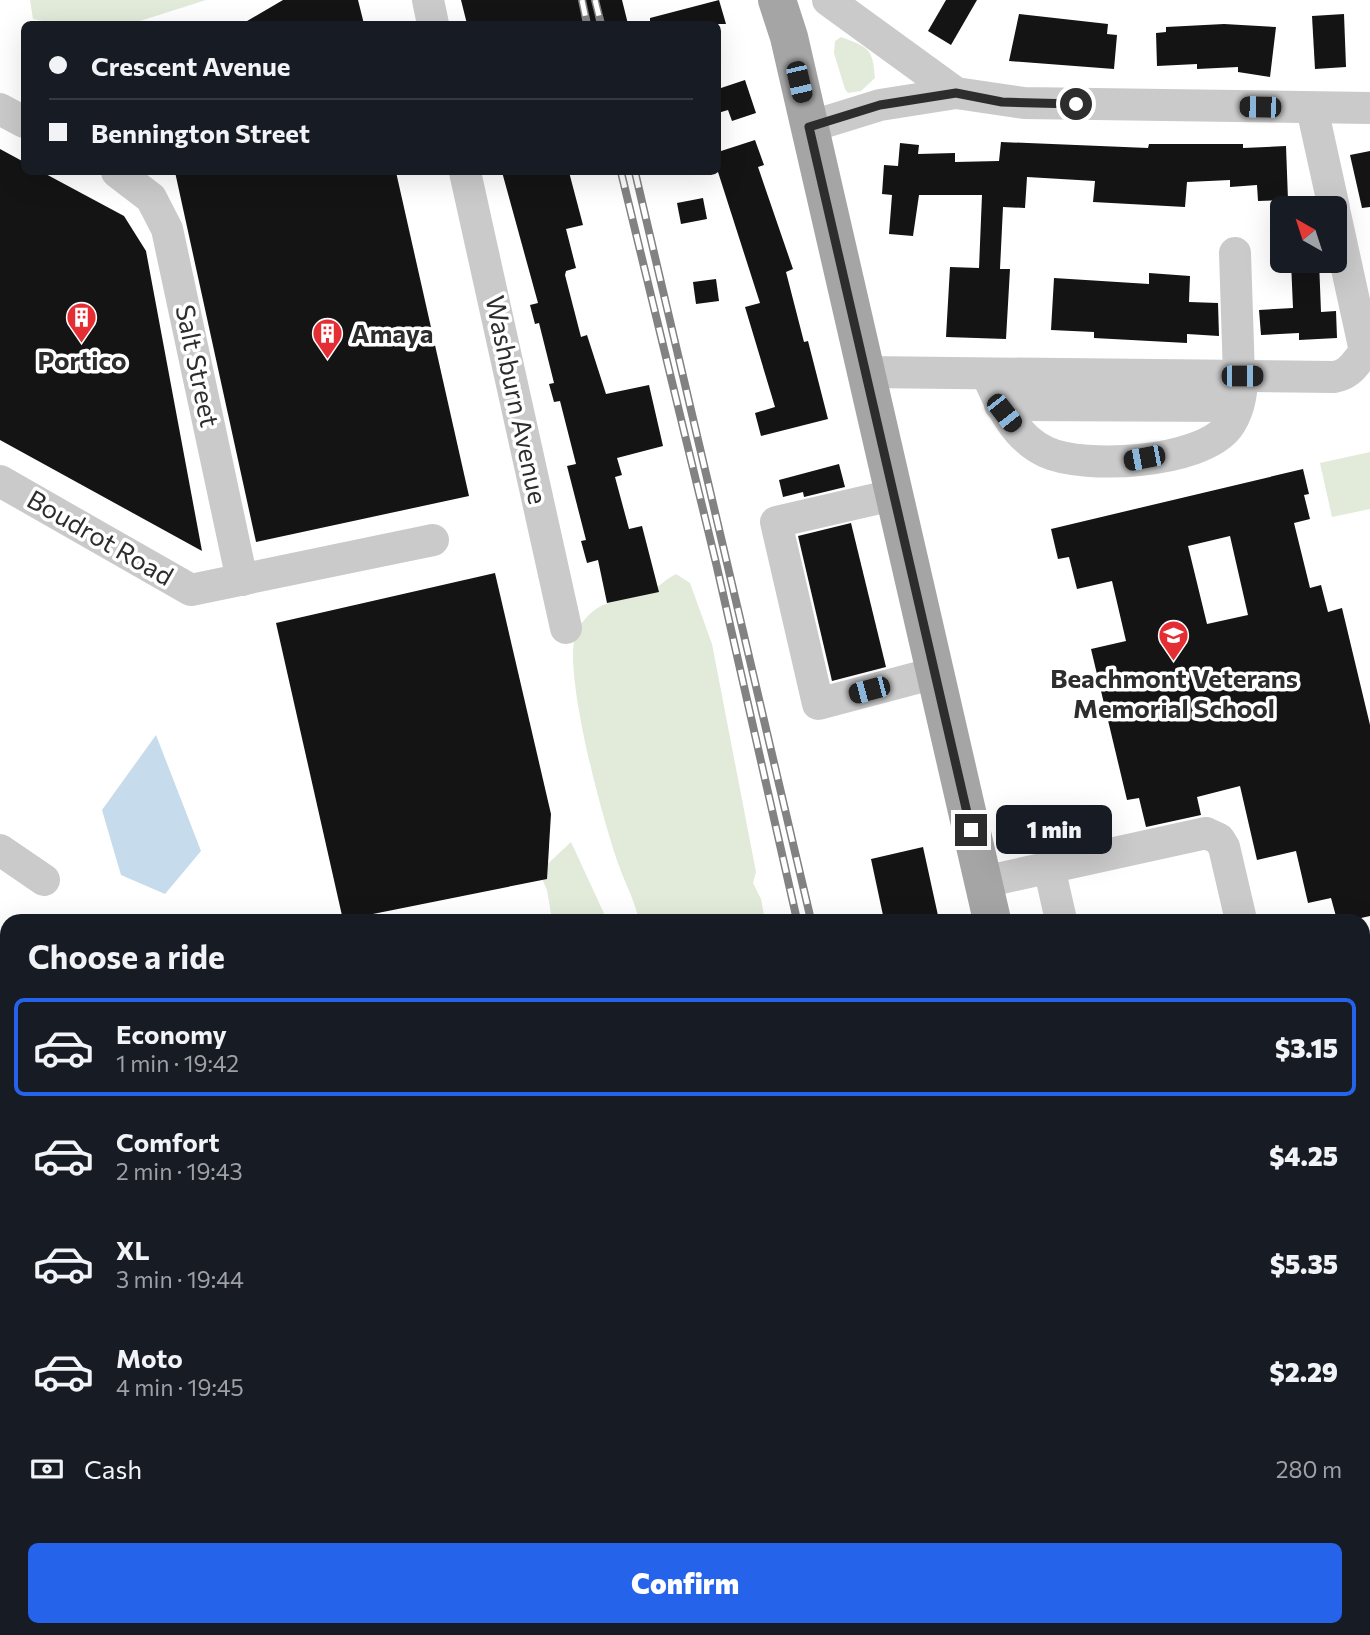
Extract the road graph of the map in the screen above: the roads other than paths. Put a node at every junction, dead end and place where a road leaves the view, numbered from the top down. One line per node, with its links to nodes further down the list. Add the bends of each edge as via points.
1 (428, 0): 4 (street)
2 (777, 0): 10 (main road)
3 (828, 0): 5 (street)
4 (432, 21)
5 (956, 93): 6 (street, via 1024,103); 10 (street, via 880,105)
6 (1312, 108): 7 (street); 13 (street)
7 (1370, 108)
8 (0, 109): 9 (street)
9 (21, 120)
10 (809, 127): 17 (main road)
11 (121, 175): 24 (street, Salt Street, via 152,198 167,229)
12 (466, 175): 25 (street, Washburn Avenue)
13 (1331, 196)
14 (1235, 254): 19 (street)
15 (1348, 268): 16 (street)
16 (1368, 350): 19 (street, via 1341,376)
17 (865, 372): 18 (street); 22 (main road)
18 (987, 374): 19 (street); 20 (street)
19 (1239, 386): 20 (street); 20 (street, via 1228,426 1214,439 1190,450 1125,462 1097,463 1045,452 1016,428)
20 (1000, 405)
21 (0, 481): 24 (street, Boudrot Road, via 191,590)
22 (894, 495): 26 (main road); 26 (street, via 776,522 818,704)
23 (433, 540): 24 (street, Boudrot Road)
24 (242, 580)
25 (566, 628)
26 (934, 673): 30 (main road)
27 (0, 850): 29 (street)
28 (1049, 867): 30 (street); 32 (street); 33 (street, via 1196,833 1210,834 1226,852)
29 (44, 880)
30 (984, 882): 31 (main road)
31 (991, 914)
32 (1060, 914)
33 (1240, 914)

